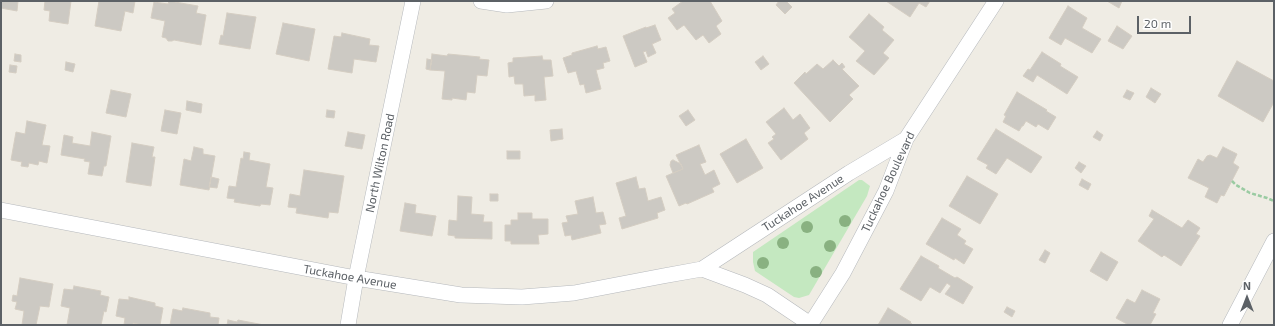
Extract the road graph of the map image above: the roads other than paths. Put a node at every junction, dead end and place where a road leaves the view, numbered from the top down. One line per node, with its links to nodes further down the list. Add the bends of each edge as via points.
1 (413, 1): 9 (street, North Wilton Road)
2 (481, 1): 3 (street, via 507,5)
3 (546, 1)
4 (996, 1): 5 (street, Tuckahoe Boulevard)
5 (906, 140): 8 (street, Tuckahoe Avenue); 11 (street, Tuckahoe Boulevard, via 886,191 843,273)
6 (1, 210): 9 (street, Tuckahoe Avenue)
7 (1274, 241): 12 (street)
8 (702, 270): 9 (street, Tuckahoe Avenue, via 574,293 522,298 461,295); 11 (street, Tuckahoe Avenue, via 766,295)
9 (356, 278): 10 (street, North Wilton Road)
10 (348, 325)
11 (810, 325)
12 (1230, 325)

